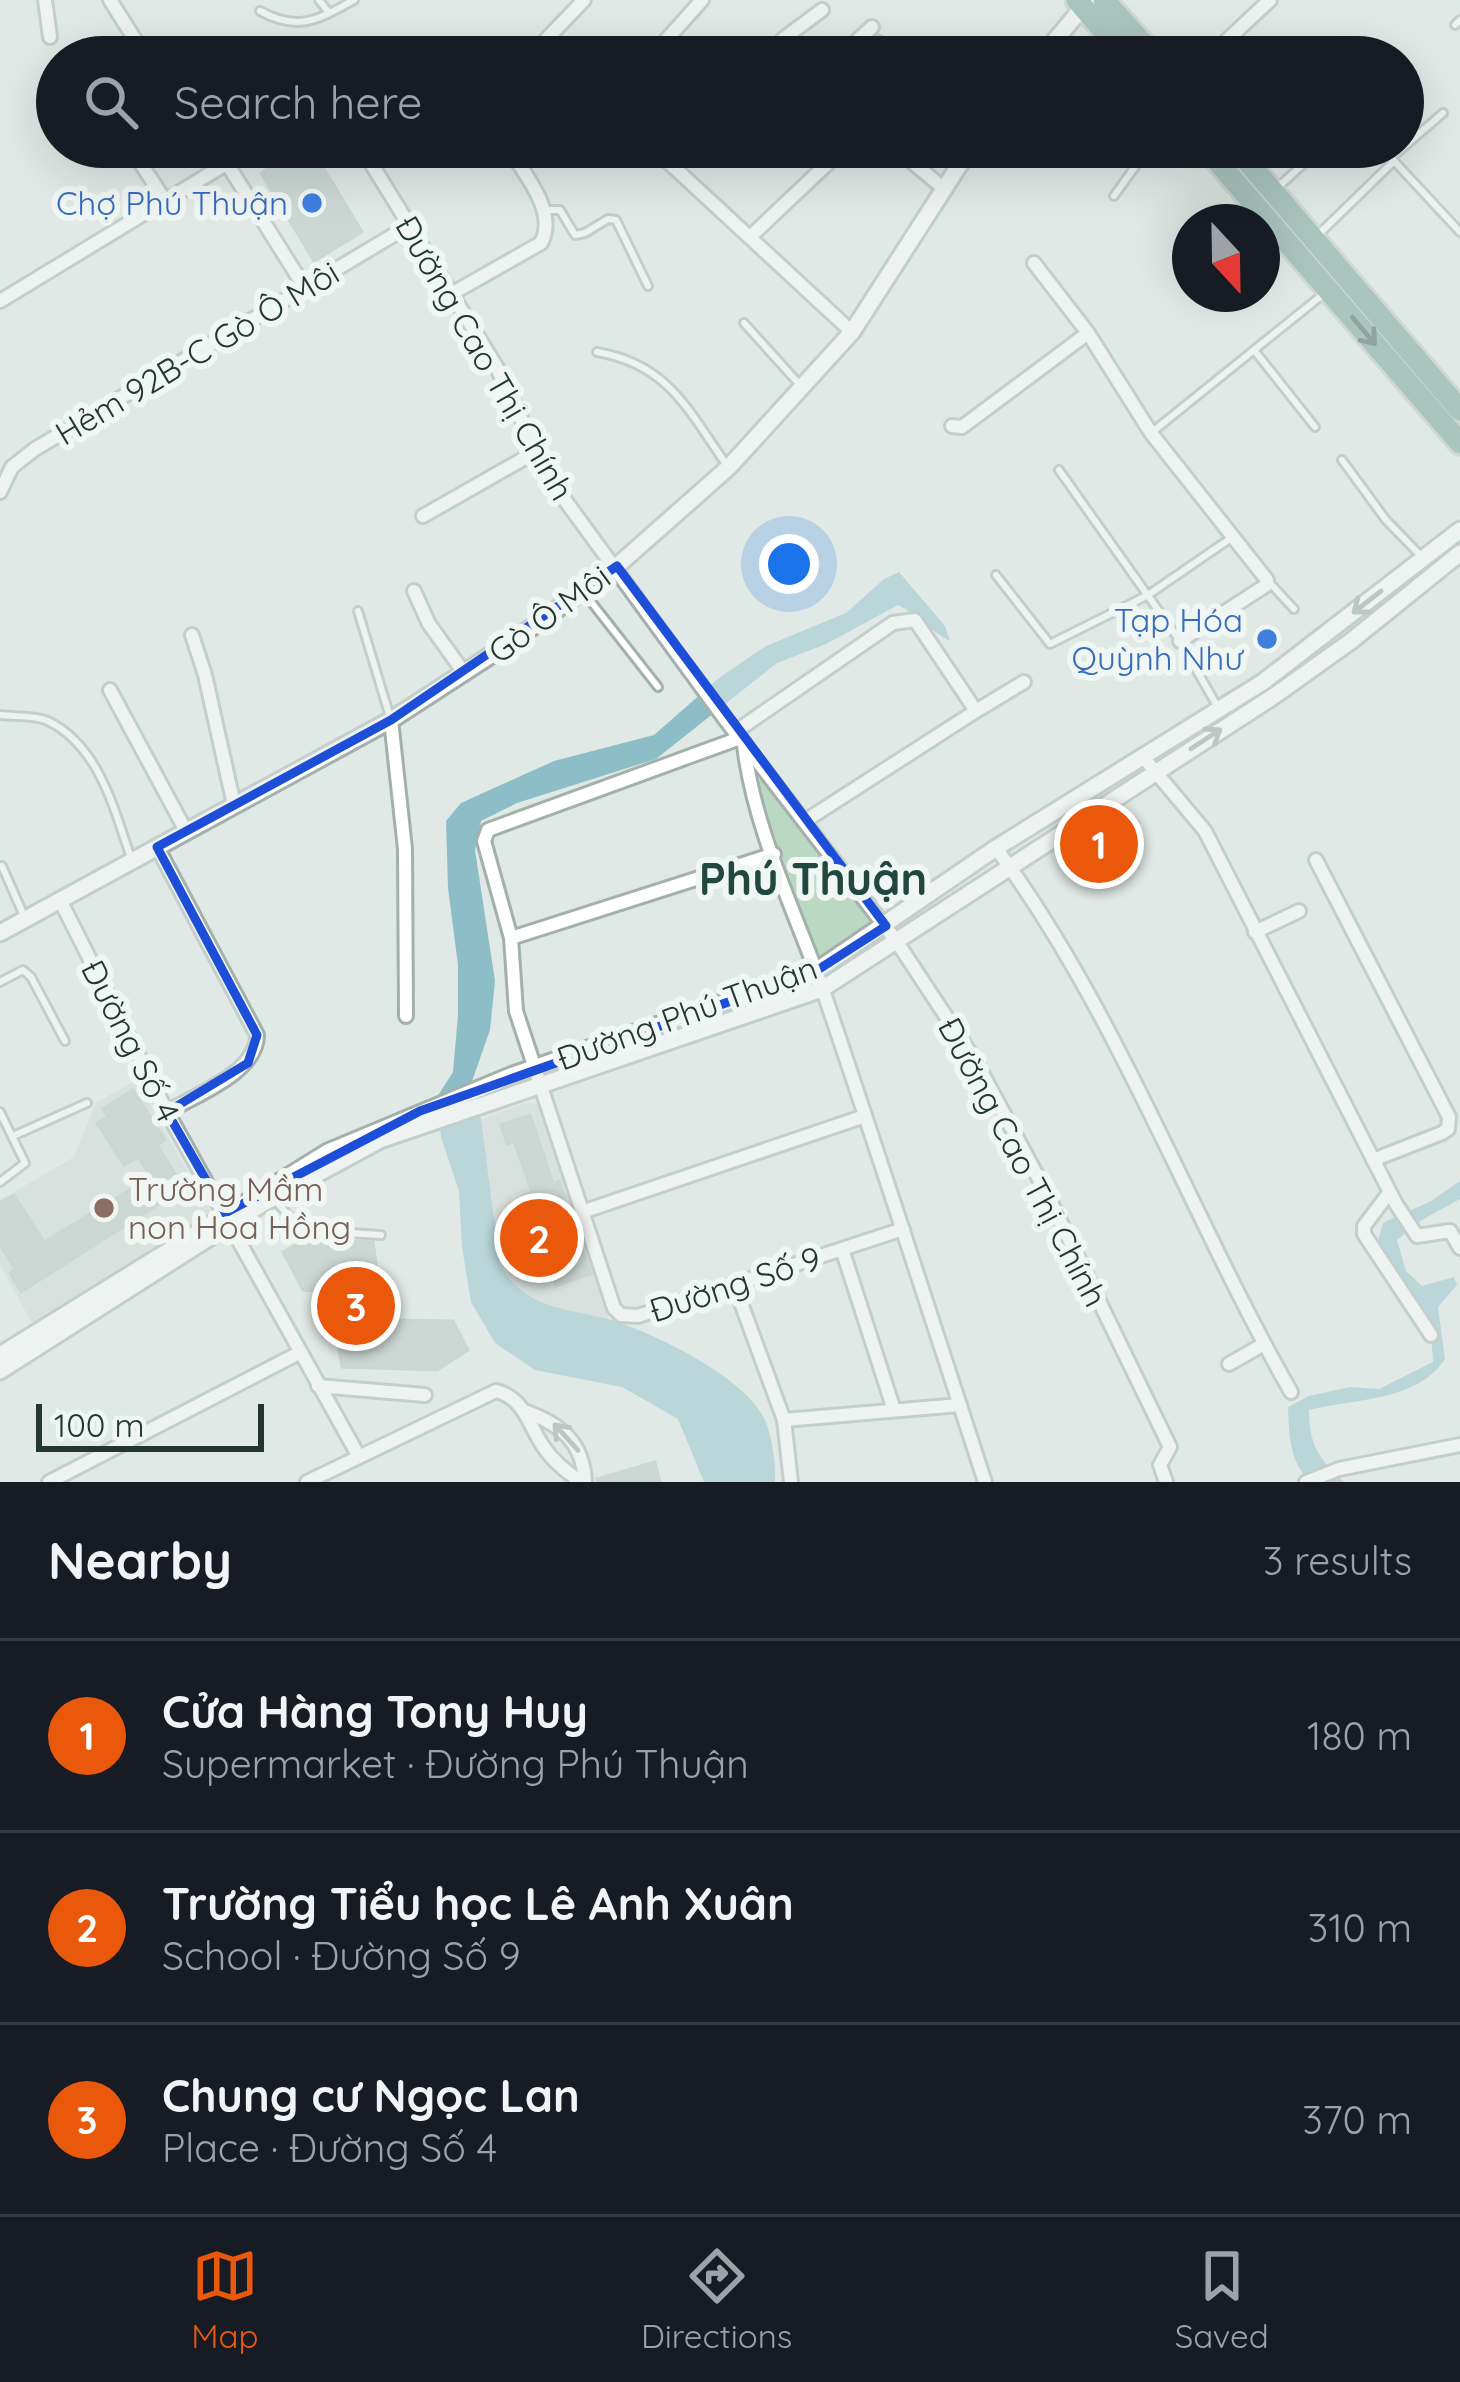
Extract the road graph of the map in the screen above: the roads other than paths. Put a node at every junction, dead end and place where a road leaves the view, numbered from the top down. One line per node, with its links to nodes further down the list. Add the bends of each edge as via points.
1 (45, 0): 13 (street)
2 (110, 0): 14 (street)
3 (319, 0): 11 (lane)
4 (354, 0): 11 (lane)
5 (584, 0): 15 (street)
6 (702, 0): 16 (street)
7 (1270, 0): 22 (street)
8 (1088, 2): 19 (street); 20 (main road); 21 (main road)
9 (822, 10): 17 (street)
10 (260, 11): 11 (lane, via 295,25)
11 (329, 13)
12 (872, 27): 18 (street)
13 (50, 36)
14 (133, 36)
15 (550, 36)
16 (670, 36)
17 (788, 36)
18 (862, 36)
19 (1059, 36)
20 (1111, 36)
21 (1129, 36)
22 (1231, 36)
23 (1443, 113): 24 (lane)
24 (1424, 131)
25 (143, 168): 43 (street)
26 (216, 168): 43 (street)
27 (223, 168): 51 (street)
28 (373, 168): 45 (street, Đường Cao Thị Chính)
29 (520, 168): 44 (street)
30 (675, 168): 47 (street)
31 (822, 168): 47 (street)
32 (919, 168): 40 (street)
33 (956, 168): 40 (street, Gò Ô Môi)
34 (1134, 168): 42 (lane)
35 (1222, 168): 52 (main road)
36 (1253, 168): 41 (main road)
37 (1299, 168): 41 (lane)
38 (1385, 168): 48 (lane)
39 (1400, 168): 46 (lane)
40 (942, 187): 56 (street, Gò Ô Môi)
41 (1273, 191): 48 (main road)
42 (1114, 196)
43 (164, 200): 54 (street)
44 (544, 210): 50 (lane, via 560,210 574,235 616,220); 53 (street, via 541,243)
45 (407, 227): 51 (street, Hẻm 92B-C Gò Ô Môi); 53 (street, Đường Cao Thị Chính)
46 (1460, 232)
47 (750, 237): 56 (street)
48 (1314, 238): 61 (main road)
49 (1034, 263): 57 (street)
50 (648, 286)
51 (305, 288): 70 (street, Hẻm 92B-C Gò Ô Môi, via 35,449 12,467)
52 (1329, 290): 58 (lane); 65 (main road, one-way to 65)
53 (453, 293): 66 (street, Đường Cao Thị Chính)
54 (0, 301)
55 (744, 323): 60 (lane)
56 (851, 332): 60 (street, Gò Ô Môi)
57 (1088, 334): 62 (street); 64 (street)
58 (1254, 350): 63 (lane); 64 (lane)
59 (597, 352): 68 (lane, via 654,372)
60 (802, 387): 68 (street, Gò Ô Môi)
61 (1460, 410)
62 (952, 427)
63 (1315, 427)
64 (1151, 433): 73 (street)
65 (1460, 443)
66 (537, 451): 71 (street); 76 (street, Đường Cao Thị Chính)
67 (1342, 460): 75 (lane)
68 (728, 467): 76 (street, Gò Ô Môi)
69 (1059, 470): 81 (lane)
70 (0, 492)
71 (423, 516)
72 (1460, 530): 75 (street, Đường Phú Thuận)
73 (1234, 536): 78 (street); 81 (lane)
74 (1460, 553): 96 (street, Đường Phú Thuận, one-way to 74, via 1351,641)
75 (1423, 559): 90 (street, Đường Phú Thuận, one-way to 90)
76 (617, 566): 80 (street, Gò Ô Môi); 94 (street, Đường Cao Thị Chính)
77 (996, 575): 81 (lane, via 1055,643)
78 (1267, 580): 82 (lane); 85 (street)
79 (414, 590): 86 (street)
80 (582, 591): 86 (street, Gò Ô Môi); 88 (lane)
81 (1148, 595): 85 (lane)
82 (1294, 609)
83 (358, 611): 93 (lane)
84 (192, 635): 97 (street)
85 (1180, 641): 90 (lane)
86 (465, 674): 93 (street, Gò Ô Môi)
87 (1024, 682): 91 (street)
88 (658, 687)
89 (110, 690): 99 (street)
90 (1219, 710): 95 (street, Đường Phú Thuận)
91 (976, 711): 94 (street, Đường Số 9, via 915,620 904,619); 98 (street)
92 (0, 715): 104 (lane, via 45,720 82,746)
93 (391, 720): 97 (street, Gò Ô Môi); 118 (street, via 405,849)
94 (740, 738): 98 (street, Đường Cao Thị Chính); 102 (street); 113 (street, Đường Số 9, via 488,830 484,842)
95 (1143, 758): 96 (street); 101 (street, Đường Phú Thuận)
96 (1155, 772): 106 (street, Đường Phú Thuận); 111 (street, via 1205,831)
97 (233, 805): 99 (street, Gò Ô Môi)
98 (805, 821): 110 (street, Đường Cao Thị Chính)
99 (186, 831): 100 (street, Gò Ô Môi)
100 (157, 847): 104 (street, Gò Ô Môi); 124 (street, via 257,1035 248,1063)
101 (996, 848): 106 (street); 110 (street, Đường Phú Thuận)
102 (774, 854): 113 (street); 115 (street)
103 (1316, 860): 128 (street, via 1450,1117 1442,1133)
104 (132, 861): 107 (street, Gò Ô Môi)
105 (2, 866): 109 (lane)
106 (1009, 866): 114 (street, Đường Phú Thuận); 140 (street, via 1124,1059)
107 (61, 902): 109 (street, Gò Ô Môi); 124 (street, Đường Số 4)
108 (1299, 911): 111 (street)
109 (26, 920): 112 (street, Gò Ô Môi)
110 (886, 926): 114 (street, Đường Cao Thị Chính); 115 (street, Đường Phú Thuận)
111 (1255, 932): 128 (street)
112 (0, 933)
113 (511, 938): 120 (street, Đường Số 9, via 516,1011)
114 (897, 942): 117 (street, Đường Phú Thuận); 160 (street, Đường Cao Thị Chính, via 1046,1192 1170,1447 1160,1466)
115 (816, 970): 117 (street); 120 (street, Đường Phú Thuận)
116 (0, 982): 119 (lane, via 22,970 31,977)
117 (822, 989): 121 (street, Đường Phú Thuận); 125 (street)
118 (406, 1016)
119 (65, 1041)
120 (534, 1068): 121 (street, Đường Số 9); 126 (street, Đường Phú Thuận)
121 (540, 1086): 126 (street, Đường Phú Thuận); 132 (street, Đường Số 9)
122 (87, 1103): 127 (lane)
123 (0, 1112): 127 (lane)
124 (166, 1112): 133 (street, Đường Số 4)
125 (866, 1116): 132 (street); 134 (street)
126 (422, 1117): 130 (street); 133 (street, Đường Phú Thuận, via 328,1152)
127 (13, 1136): 129 (lane, via 25,1163)
128 (1373, 1160): 131 (street)
129 (0, 1182)
130 (273, 1198): 133 (street); 135 (lane, via 301,1229)
131 (1393, 1198): 136 (street, via 1420,1238 1450,1232); 139 (street, via 1364,1234)
132 (582, 1212): 138 (street, Đường Số 9, via 621,1315)
133 (228, 1220): 141 (street, Đường Số 4); 142 (street, Đường Phú Thuận); 144 (street, Đường Phú Thuận)
134 (903, 1228): 137 (street, Đường Số 9); 148 (street)
135 (381, 1235)
136 (1460, 1248)
137 (842, 1249): 138 (street, Đường Số 9); 149 (street)
138 (734, 1284): 151 (street)
139 (1431, 1335)
140 (1264, 1344): 143 (street); 146 (street)
141 (299, 1353): 145 (street, Đường Số 4); 155 (street)
142 (0, 1355)
143 (1228, 1364)
144 (0, 1371)
145 (318, 1386): 147 (street); 153 (street, Đường Số 4)
146 (1292, 1392)
147 (425, 1395)
148 (960, 1405): 149 (street); 159 (street)
149 (894, 1410): 151 (street)
150 (523, 1411): 153 (street, via 496,1391); 154 (street, via 545,1450); 154 (street, one-way to 150, via 582,1459 570,1437)
151 (784, 1420): 158 (street)
152 (1460, 1445): 161 (street)
153 (358, 1455): 156 (street)
154 (578, 1479): 157 (street)
155 (56, 1480)
156 (307, 1482)
157 (556, 1482)
158 (790, 1482)
159 (985, 1482)
160 (1166, 1482)
161 (1306, 1482)

